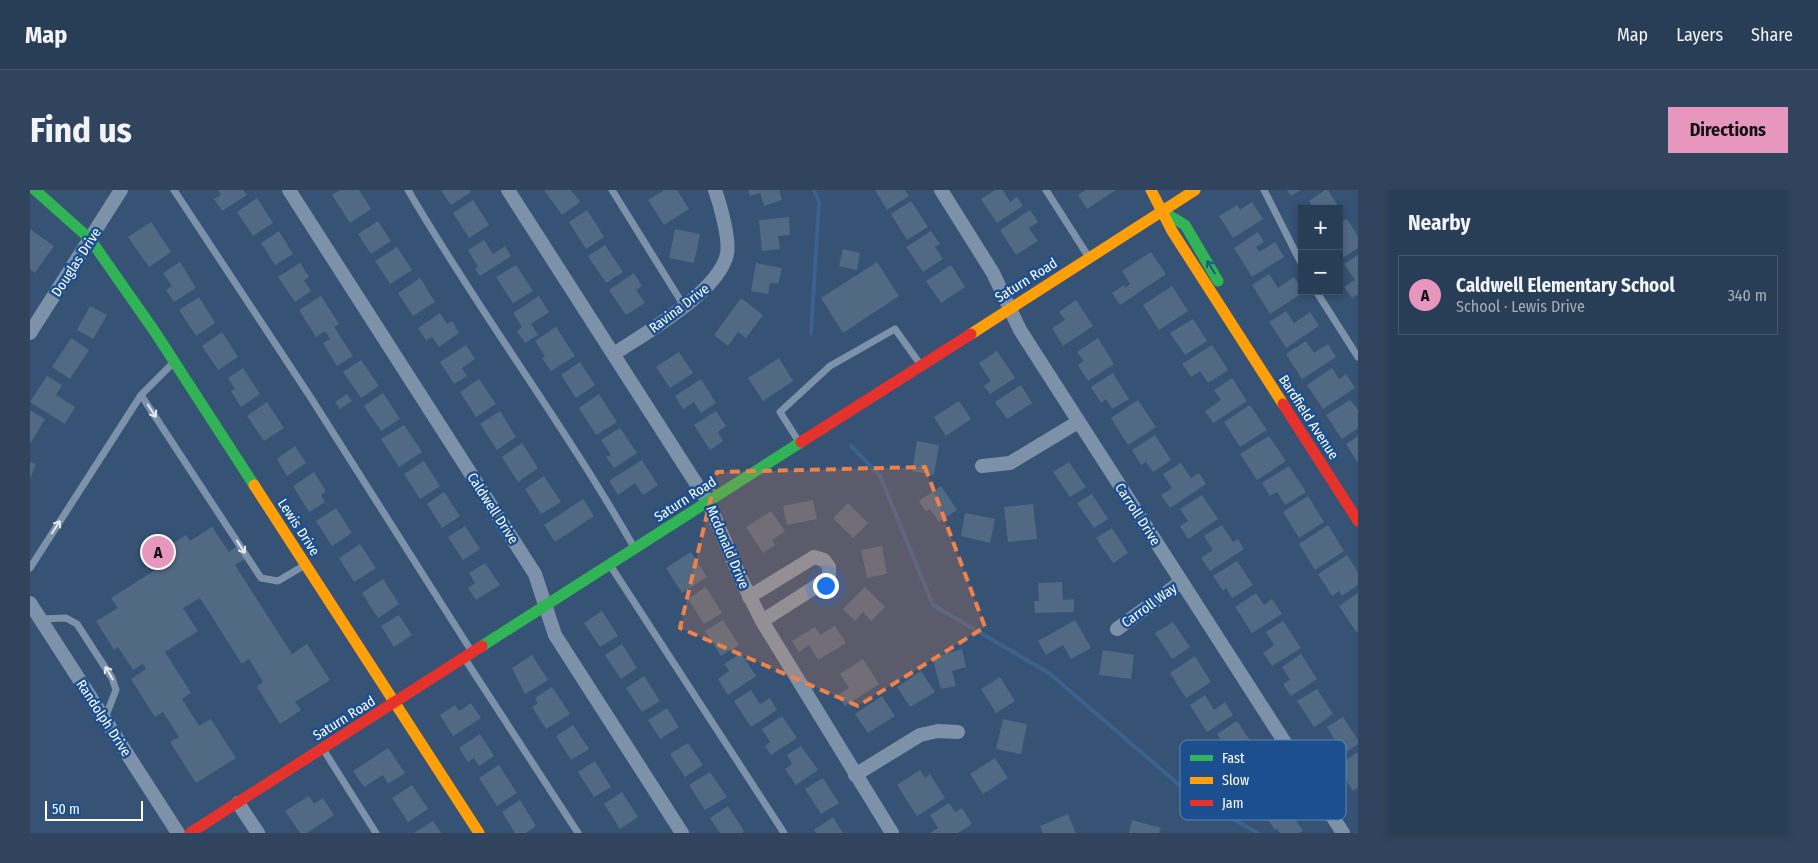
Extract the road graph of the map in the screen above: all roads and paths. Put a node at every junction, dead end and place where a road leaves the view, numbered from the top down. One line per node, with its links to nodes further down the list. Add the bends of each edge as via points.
1 (35, 190): 15 (street, Lewis Drive)
2 (121, 190): 15 (street, Douglas Drive)
3 (174, 190): 43 (lane, via 312,398)
4 (289, 190): 39 (street, Caldwell Drive, via 535,574)
5 (408, 190): 32 (lane)
6 (508, 190): 22 (street, Mcdonald Drive)
7 (612, 190): 19 (lane)
8 (715, 190): 19 (street, Ravina Drive, via 727,254 712,282)
9 (941, 190): 20 (street, Carroll Drive, via 993,273)
10 (1046, 190): 17 (lane)
11 (1151, 190): 14 (street, Bardfield Avenue)
12 (1195, 190): 14 (street, Saturn Road)
13 (1264, 190): 16 (lane)
14 (1163, 212): 17 (street, Saturn Road); 31 (street, Bardfield Avenue)
15 (90, 239): 21 (street, Douglas Drive); 24 (street, Lewis Drive)
16 (1298, 257)
17 (1089, 259): 20 (street, Saturn Road)
18 (1319, 295): 23 (lane)
19 (684, 306): 22 (street, Ravina Drive)
20 (1010, 308): 25 (street, Saturn Road); 27 (street, Carroll Drive, via 1020,330)
21 (30, 333)
22 (614, 354): 30 (street, Mcdonald Drive)
23 (1358, 357)
24 (174, 362): 26 (lane); 33 (street, Lewis Drive)
25 (920, 365): 28 (street, Saturn Road); 28 (lane, via 894,329 830,366 780,412)
26 (141, 395): 33 (lane, one-way to 33, via 261,578 278,581); 35 (lane, one-way to 26)
27 (1078, 422): 29 (street, via 1010,463); 36 (street, Carroll Drive)
28 (799, 442): 30 (street, Saturn Road)
29 (982, 466)
30 (708, 502): 32 (street, Saturn Road); 37 (street, Mcdonald Drive)
31 (1358, 522)
32 (635, 549): 34 (street, Saturn Road)
33 (305, 565): 44 (street, Lewis Drive)
34 (610, 565): 39 (street, Saturn Road); 59 (lane)
35 (30, 568)
36 (1181, 582): 42 (street, Carroll Way); 47 (street, Carroll Drive)
37 (749, 597): 41 (street, Mcdonald Drive); 41 (street, via 814,557 824,560 829,566 829,578)
38 (30, 603): 40 (street, Randolph Drive)
39 (546, 606): 43 (street, Saturn Road); 58 (street, Caldwell Drive, via 555,635)
40 (40, 619): 45 (street, Randolph Drive); 45 (lane, one-way to 40, via 116,690 77,624 66,618)
41 (762, 621): 49 (street, Mcdonald Drive)
42 (1117, 629)
43 (469, 656): 44 (street, Saturn Road); 57 (lane)
44 (395, 704): 48 (street, Saturn Road); 56 (street, Lewis Drive)
45 (105, 719): 52 (street, Randolph Drive)
46 (958, 732): 49 (street, via 938,731 920,735)
47 (1283, 740)
48 (322, 749): 50 (street, Saturn Road); 55 (lane)
49 (854, 774): 60 (street, Mcdonald Drive)
50 (238, 803): 53 (street, Saturn Road); 54 (street)
51 (1335, 820): 61 (street, Carroll Drive)
52 (178, 833)
53 (190, 833)
54 (258, 833)
55 (376, 833)
56 (479, 833)
57 (578, 833)
58 (682, 833)
59 (784, 833)
60 (892, 833)
61 (1343, 833)

